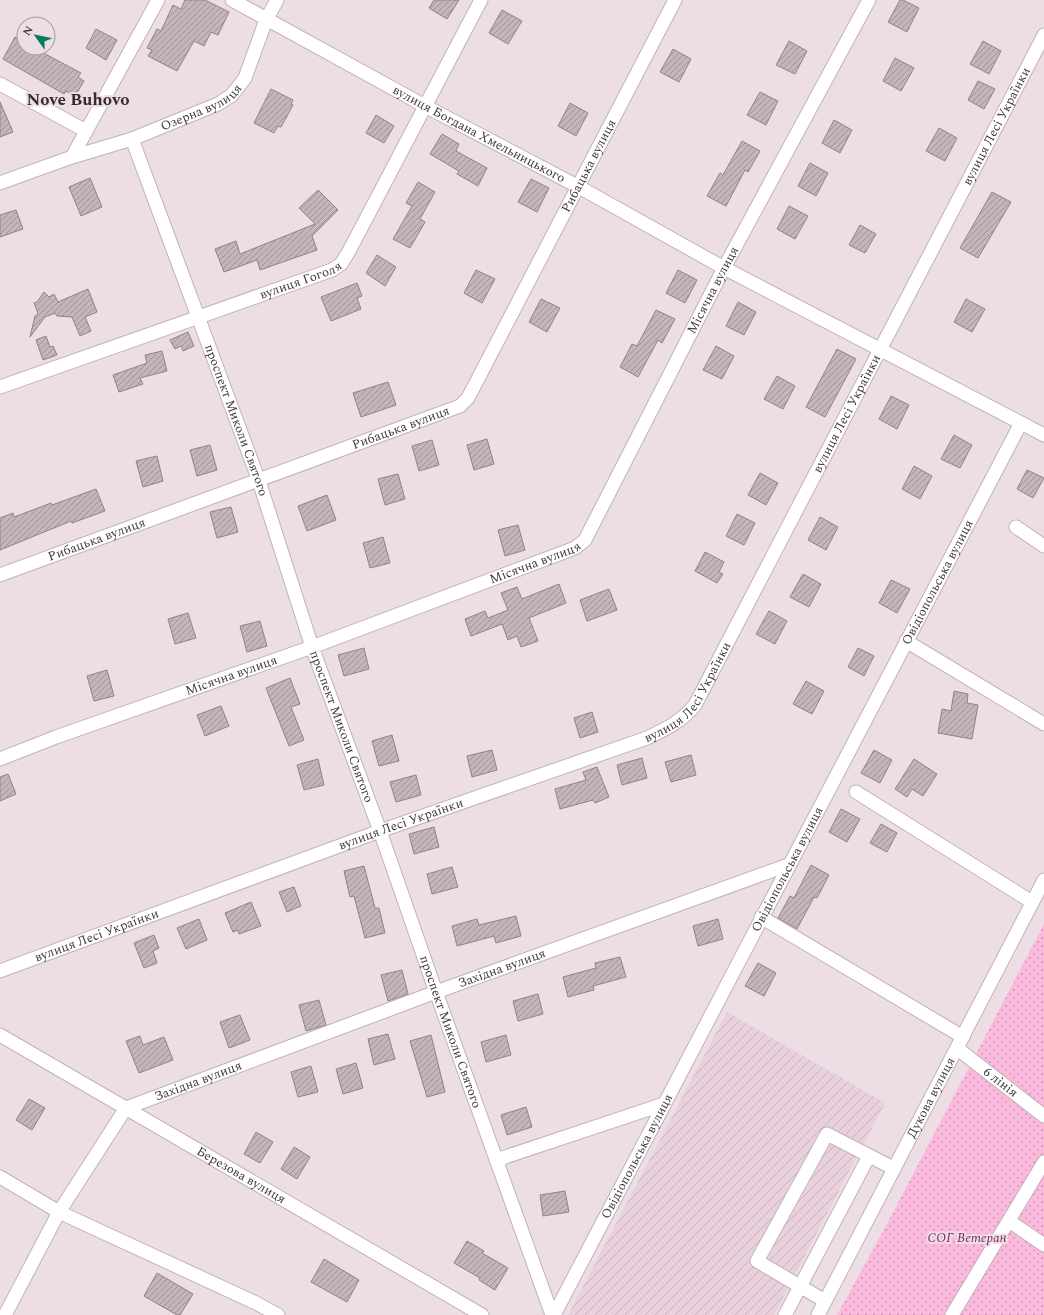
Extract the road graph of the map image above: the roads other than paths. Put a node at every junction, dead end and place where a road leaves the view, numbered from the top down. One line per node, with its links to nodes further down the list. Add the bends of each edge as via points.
1 (158, 0): 11 (street)
2 (232, 0): 7 (street, вулиця Богдана Хмельницького)
3 (277, 0): 7 (street, Озерна вулиця)
4 (481, 0): 10 (street, вулиця Гоголя)
5 (675, 0): 15 (street, Рибацька вулиця)
6 (869, 0): 16 (street, Місячна вулиця)
7 (266, 20): 10 (street, вулиця Богдана Хмельницького); 12 (street, Озерна вулиця, via 245,78 232,95 218,104)
8 (1044, 34): 18 (street, вулиця Лесі Українки)
9 (0, 84): 11 (street)
10 (425, 106): 15 (street, вулиця Богдана Хмельницького); 17 (street, вулиця Гоголя, via 341,264 332,270)
11 (86, 131): 13 (street)
12 (132, 139): 13 (street, Озерна вулиця); 17 (street, проспект Миколи Святого)
13 (72, 157): 14 (street, Озерна вулиця)
14 (0, 183)
15 (579, 187): 16 (street, вулиця Богдана Хмельницького); 22 (street, Рибацька вулиця, via 468,398 460,406)
16 (724, 268): 18 (street, вулиця Богдана Хмельницького); 27 (street, Місячна вулиця, via 585,540 575,548)
17 (199, 316): 19 (street, вулиця Гоголя); 22 (street, проспект Миколи Святого)
18 (879, 350): 20 (street, вулиця Богдана Хмельницького); 31 (street, вулиця Лесі Українки, via 695,705 686,716 647,738)
19 (0, 387)
20 (1021, 422): 21 (street, вулиця Богдана Хмельницького); 26 (street, Овідіопольська вулиця)
21 (1044, 435)
22 (259, 481): 25 (street, Рибацька вулиця); 27 (street, проспект Миколи Святого)
23 (1016, 527): 24 (street)
24 (1044, 546)
25 (0, 575)
26 (906, 641): 28 (street); 32 (street, Овідіопольська вулиця)
27 (312, 646): 29 (street, Місячна вулиця); 31 (street, проспект Миколи Святого)
28 (1044, 724)
29 (0, 759)
30 (856, 792): 34 (street)
31 (380, 831): 36 (street, вулиця Лесі Українки); 37 (street, проспект Миколи Святого)
32 (788, 865): 35 (street, Овідіопольська вулиця); 37 (street, Західна вулиця)
33 (1044, 880): 34 (street, Дукова вулиця)
34 (1032, 902): 39 (street, Дукова вулиця)
35 (761, 917): 39 (street, 6 лінія); 40 (street, Овідіопольська вулиця)
36 (0, 971)
37 (436, 992): 41 (street, Західна вулиця); 44 (street, проспект Миколи Святого)
38 (0, 1035): 41 (street, Березова вулиця)
39 (960, 1043): 42 (street, 6 лінія); 46 (street, Дукова вулиця)
40 (664, 1104): 44 (street); 56 (street, Овідіопольська вулиця)
41 (126, 1108): 48 (street); 55 (street, Березова вулиця)
42 (1044, 1116)
43 (869, 1156): 46 (street); 51 (street); 51 (street, via 826,1134 757,1261)
44 (496, 1160): 56 (street, проспект Миколи Святого)
45 (1044, 1162): 49 (street)
46 (893, 1168): 52 (street, Дукова вулиця)
47 (0, 1177): 48 (street)
48 (59, 1212): 53 (street); 54 (street)
49 (1009, 1221): 50 (street); 59 (street)
50 (1044, 1245)
51 (800, 1286): 52 (street); 57 (street)
52 (825, 1302): 58 (street, Дукова вулиця)
53 (5, 1315)
54 (278, 1315)
55 (482, 1315)
56 (553, 1315)
57 (785, 1315)
58 (818, 1315)
59 (952, 1315)

